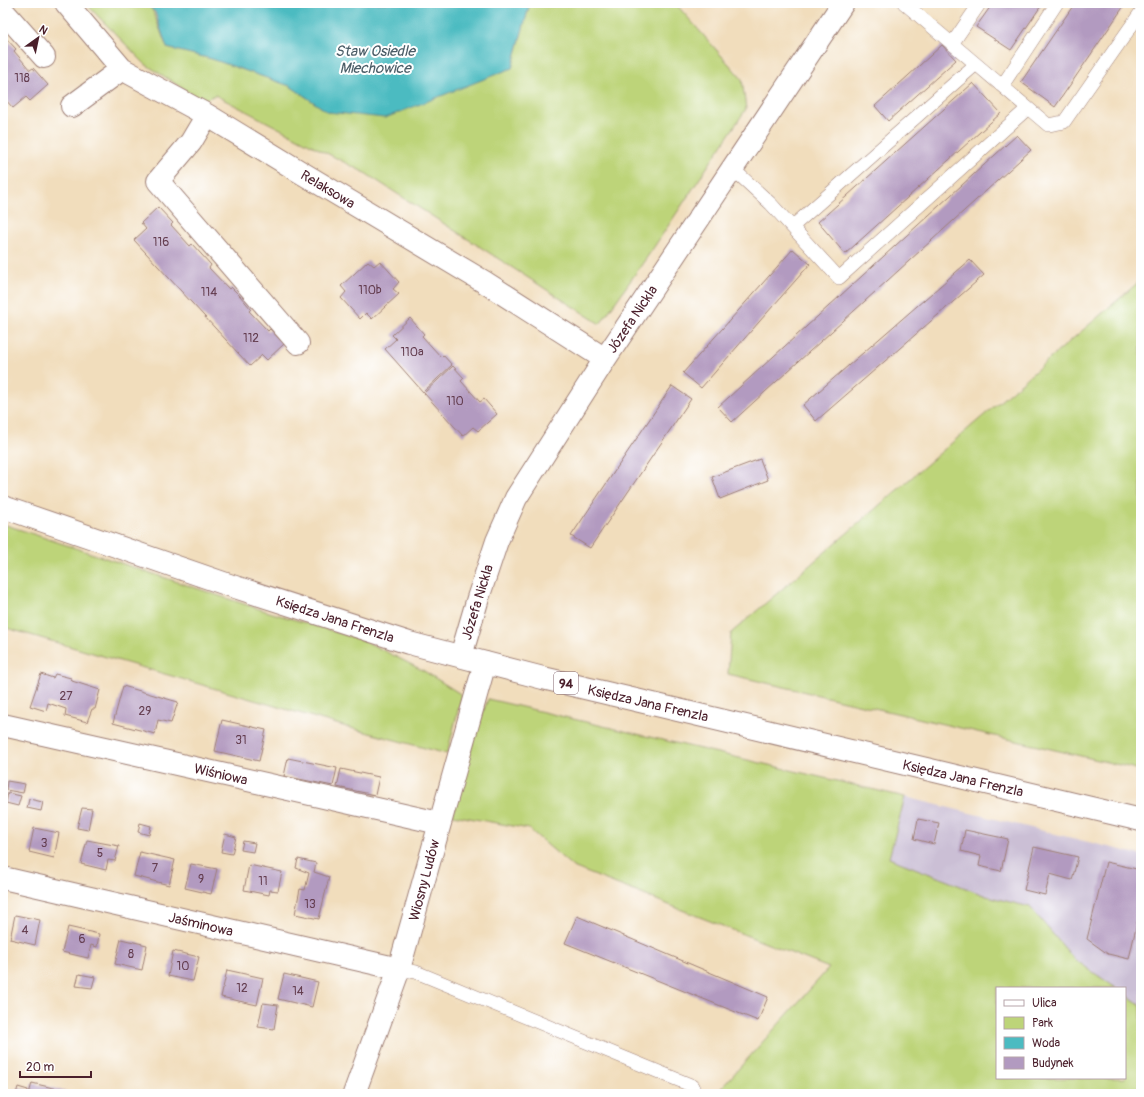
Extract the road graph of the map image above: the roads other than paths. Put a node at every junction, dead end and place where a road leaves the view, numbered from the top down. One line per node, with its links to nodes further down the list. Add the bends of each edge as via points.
1 (66, 3): 11 (street, Relaksowa)
2 (843, 3): 16 (street, Józefa Nickla)
3 (904, 3): 8 (lane)
4 (980, 3): 8 (lane)
5 (1057, 3): 12 (lane)
6 (3, 11): 9 (street)
7 (1141, 12): 14 (lane, via 1064,122 1048,125)
8 (952, 44): 10 (lane)
9 (44, 57)
10 (976, 64): 12 (lane); 17 (lane)
11 (122, 69): 13 (street); 15 (street, Relaksowa)
12 (1002, 86): 14 (lane)
13 (72, 106)
14 (1028, 108): 17 (lane, via 839,278)
15 (207, 115): 18 (street, via 190,142 158,181); 19 (street, Relaksowa, via 486,283)
16 (732, 168): 17 (lane); 19 (street, Józefa Nickla)
17 (792, 227)
18 (298, 343)
19 (605, 360): 21 (street, Józefa Nickla, via 516,498 497,541)
20 (3, 507): 21 (street, Księdza Jana Frenzla / 94, via 298,608)
21 (461, 656): 22 (street, Księdza Jana Frenzla / 94)
22 (485, 663): 24 (street, Księdza Jana Frenzla / 94); 25 (street, Wiosny Ludów)
23 (3, 725): 25 (street, Wiśniowa)
24 (1141, 820)
25 (439, 823): 27 (street, Wiosny Ludów)
26 (3, 878): 27 (street, Jaśminowa)
27 (399, 969): 28 (lane, via 416,972); 29 (street, Wiosny Ludów)
28 (693, 1086)
29 (354, 1094)

